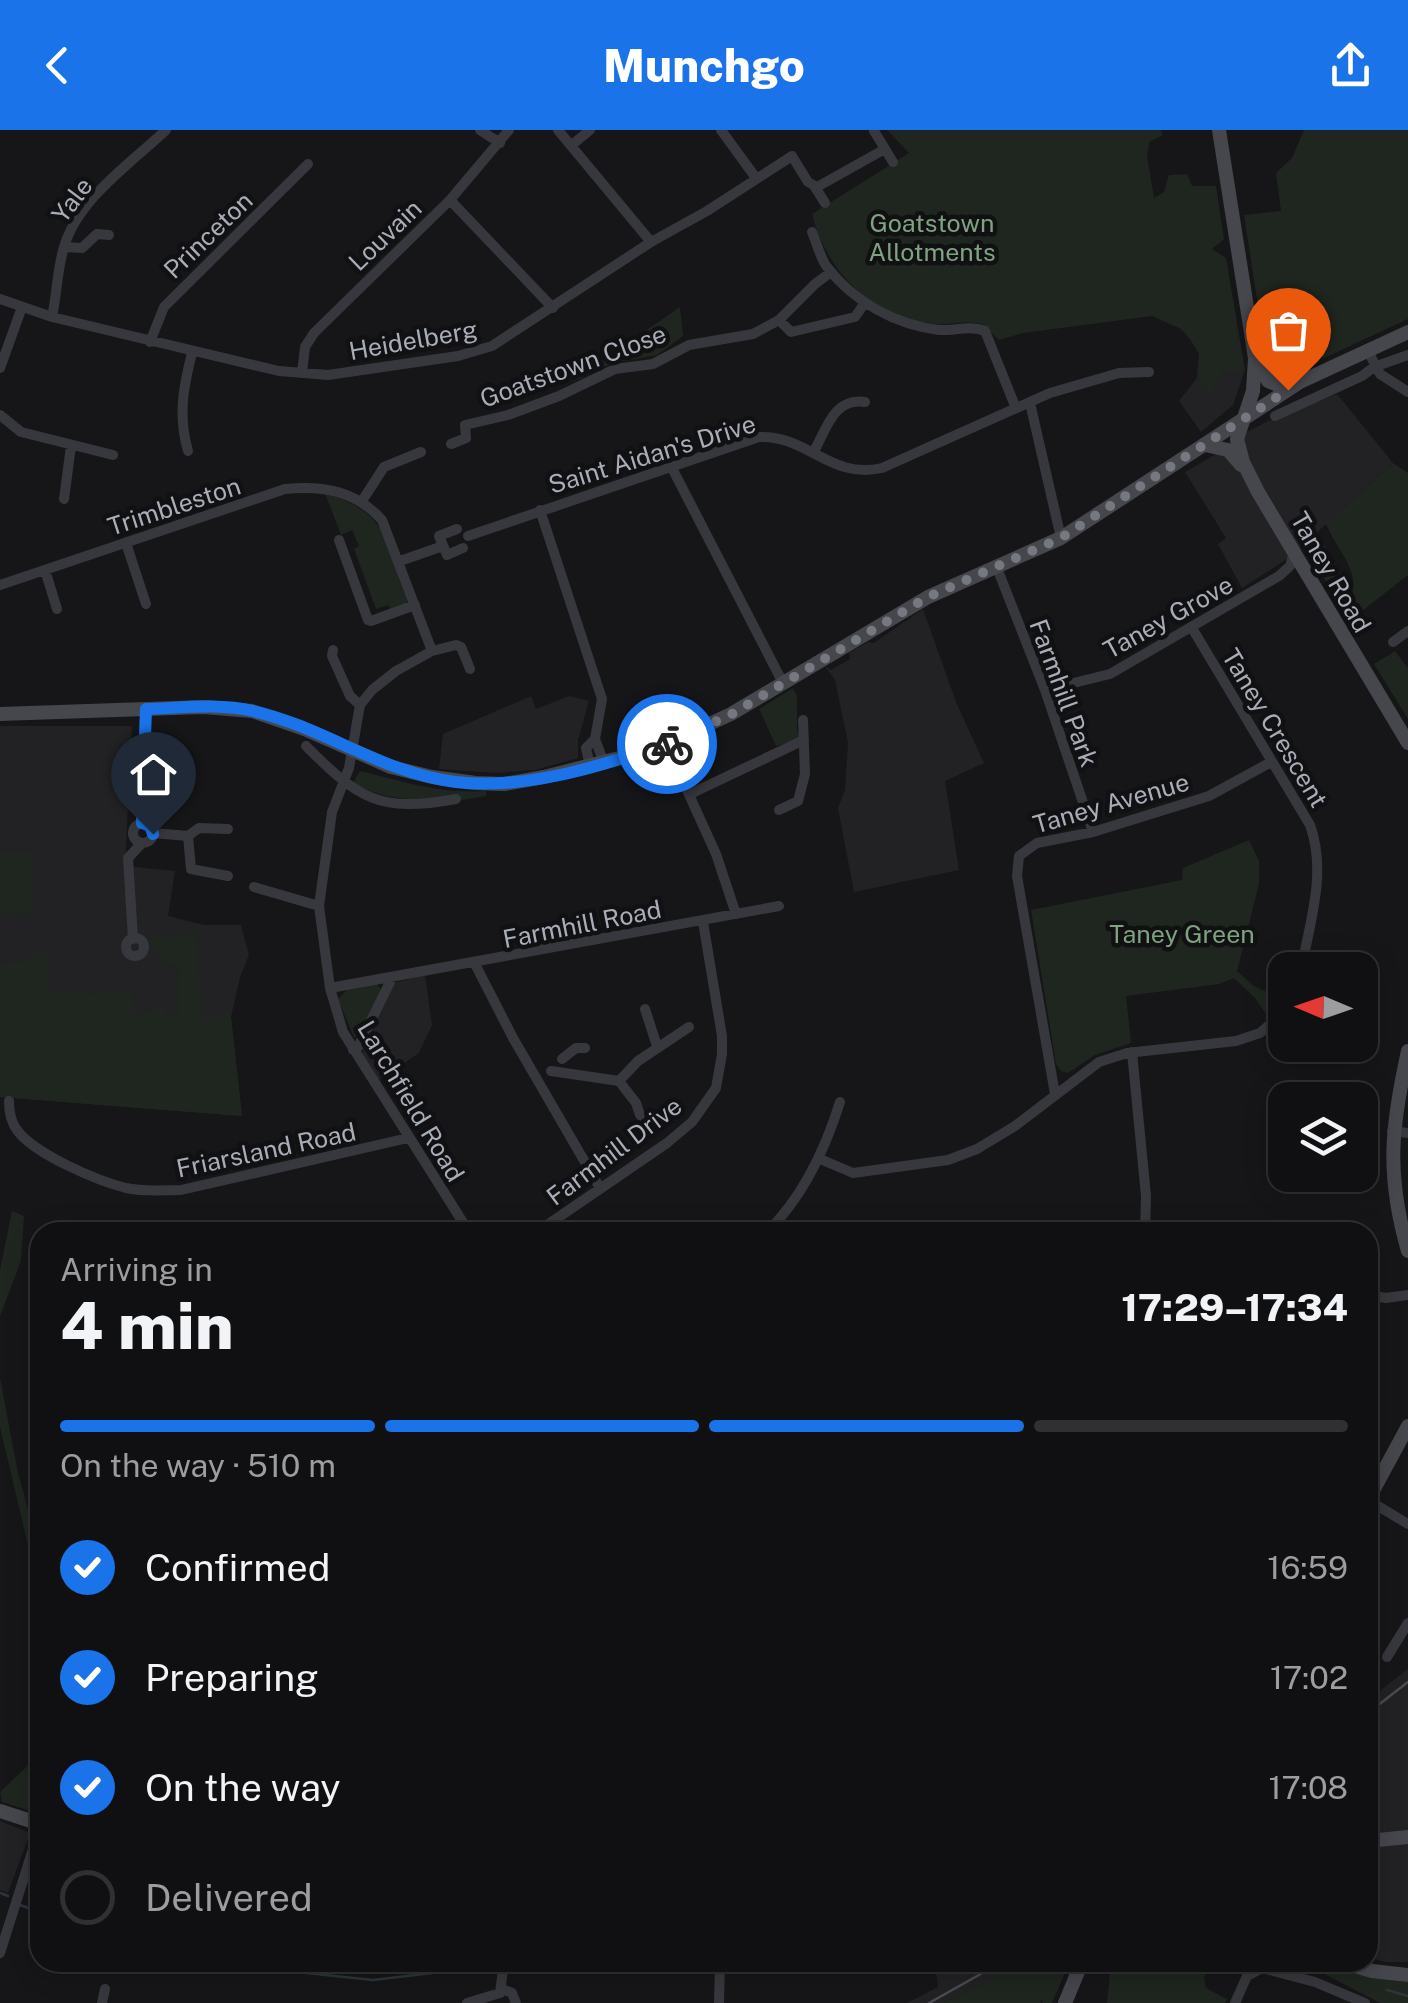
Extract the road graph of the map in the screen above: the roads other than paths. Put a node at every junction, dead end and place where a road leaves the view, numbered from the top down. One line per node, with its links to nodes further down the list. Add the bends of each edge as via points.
1 (166, 130): 21 (street, Yale, via 94,198)
2 (480, 130): 9 (street)
3 (510, 130): 9 (street, Louvain)
4 (558, 130): 10 (street)
5 (590, 130): 10 (street)
6 (721, 130): 14 (street)
7 (1219, 130): 31 (main road)
8 (874, 131): 11 (street)
9 (500, 142): 16 (street, Louvain)
10 (573, 144): 20 (street)
11 (886, 149): 12 (street); 15 (street)
12 (893, 162)
13 (308, 164): 30 (street, Princeton, via 164,307)
14 (756, 178): 15 (street, Heidelberg, via 792,156); 20 (street, Heidelberg)
15 (814, 187): 17 (street)
16 (450, 200): 26 (street); 38 (street, Louvain, via 314,333)
17 (824, 204)
18 (812, 232): 22 (street)
19 (110, 235): 21 (street, via 96,234 82,248)
20 (651, 242): 26 (street, Heidelberg)
21 (64, 246): 27 (street, Yale)
22 (831, 272): 24 (street); 28 (street, Goatstown Close)
23 (0, 299): 25 (street, Heidelberg)
24 (864, 304): 28 (street, Goatstown Close, via 854,316 790,332); 44 (street, via 911,325 985,331)
25 (22, 308): 27 (street, Heidelberg); 36 (street)
26 (554, 308): 38 (street, Heidelberg, via 492,346 458,356)
27 (52, 317): 30 (street, Heidelberg)
28 (779, 320): 48 (street, Goatstown Close, via 753,334 689,345 652,364 615,369 508,416 465,425 466,438)
29 (1408, 332): 32 (main road)
30 (150, 342): 33 (street, Heidelberg)
31 (1254, 346): 39 (main road, via 1268,380); 47 (main road, Taney Road, via 1254,386)
32 (1368, 350): 35 (street); 39 (main road)
33 (192, 353): 38 (street, Heidelberg); 51 (street, via 182,395)
34 (1408, 354): 35 (street)
35 (1374, 367): 40 (street); 42 (street)
36 (0, 368)
37 (1150, 372): 43 (street, Saint Aidan's Drive, via 1092,379)
38 (302, 373)
39 (1294, 386): 42 (street); 47 (main road)
40 (1408, 392)
41 (865, 402): 53 (street, via 845,404 828,420)
42 (1308, 402): 46 (street)
43 (1030, 403): 44 (street, Saint Aidan's Drive); 62 (street)
44 (1015, 406): 53 (street, Saint Aidan's Drive, via 882,468 856,472)
45 (0, 415): 50 (street, via 21,432)
46 (1275, 416)
47 (1244, 417): 49 (main road); 56 (main road, Taney Road, via 1238,444)
48 (451, 444)
49 (1205, 444): 56 (main road, via 1228,450); 62 (main road)
50 (71, 446): 54 (street); 57 (street)
51 (188, 452)
52 (421, 452): 58 (street, via 384,467)
53 (813, 453): 55 (street, Saint Aidan's Drive, via 794,442 759,437)
54 (113, 455)
55 (672, 468): 59 (street, Saint Aidan's Drive); 81 (street)
56 (1249, 476): 67 (main road, Taney Road)
57 (64, 499)
58 (362, 501): 64 (street, Trimbleston, via 311,486 285,489); 68 (street, via 382,520)
59 (540, 510): 61 (street, Saint Aidan's Drive); 93 (street, via 602,699 595,739 586,748)
60 (457, 529): 65 (street, via 439,536)
61 (468, 536)
62 (1061, 538): 69 (main road)
63 (339, 540): 73 (street, via 368,620)
64 (126, 543): 70 (street, Trimbleston); 72 (street)
65 (443, 546): 66 (street, via 447,555); 68 (street)
66 (463, 548)
67 (1294, 552): 75 (street, Taney Grove, via 1279,576); 88 (main road, Taney Road)
68 (400, 562): 73 (street)
69 (997, 568): 81 (main road, via 928,597); 82 (street, Farmhill Park)
70 (45, 570): 71 (street, Trimbleston); 74 (street)
71 (0, 585)
72 (146, 604)
73 (415, 605): 79 (street)
74 (57, 608)
75 (1192, 628): 82 (street, Taney Grove, via 1110,674); 92 (street, Taney Crescent)
76 (1408, 631): 77 (street)
77 (1392, 642)
78 (333, 650): 83 (street)
79 (432, 651): 80 (street, via 456,644); 83 (street, via 396,671)
80 (470, 669)
81 (783, 683): 89 (main road)
82 (1044, 690): 100 (street, Farmhill Park)
83 (360, 706): 91 (street)
84 (146, 709): 85 (main road); 91 (main road, via 252,711); 98 (street)
85 (0, 714)
86 (803, 720): 87 (street)
87 (804, 740): 95 (street); 97 (street, via 798,801)
88 (1408, 743)
89 (666, 744): 93 (main road); 95 (street)
90 (306, 746): 94 (street)
91 (350, 750): 93 (main road, via 411,772 476,783 514,783); 94 (street, Larchfield Road)
92 (1271, 762): 100 (street, Taney Avenue, via 1209,796); 110 (street, Taney Crescent, via 1317,845 1320,866)
93 (597, 764)
94 (342, 782): 96 (street, via 395,804); 106 (street, Larchfield Road)
95 (690, 794): 108 (street)
96 (456, 800)
97 (779, 810)
98 (142, 823): 101 (street); 103 (street, via 133,831)
99 (228, 830): 102 (street, via 199,828)
100 (1093, 832): 126 (street, Taney Avenue, via 1037,843 1016,865)
101 (153, 834): 102 (street); 103 (street)
102 (188, 836): 104 (street, via 185,869)
103 (142, 843): 112 (street, via 128,858 133,939 126,948 136,956)
104 (228, 876)
105 (254, 887): 106 (street)
106 (319, 906): 114 (street, Larchfield Road)
107 (779, 906): 108 (street, Farmhill Road)
108 (736, 914): 109 (street, Farmhill Road)
109 (702, 922): 111 (street, Farmhill Road); 135 (street, Farmhill Drive, via 722,1036 716,1088 692,1122)
110 (1304, 952)
111 (475, 964): 113 (street, Farmhill Road); 135 (street)
112 (136, 971)
113 (392, 978): 114 (street, Farmhill Road); 120 (street)
114 (330, 988): 120 (street, Larchfield Road)
115 (645, 1010): 118 (street)
116 (1268, 1026): 122 (street, via 1236,1041)
117 (688, 1027): 118 (street)
118 (657, 1046): 125 (street)
119 (585, 1048): 124 (street)
120 (353, 1050): 130 (street, Larchfield Road)
121 (1408, 1051): 131 (main road)
122 (1132, 1052): 126 (street, via 1099,1062); 139 (street)
123 (550, 1054): 124 (street)
124 (562, 1059): 125 (street, via 556,1072)
125 (619, 1081): 129 (street, via 640,1115 652,1122)
126 (1055, 1094): 134 (street, via 1015,1126 948,1160 853,1172)
127 (9, 1101): 133 (street, Friarsland Road, via 12,1122 26,1142 125,1188 150,1191 181,1190)
128 (840, 1102): 134 (street)
129 (670, 1113)
130 (400, 1125): 132 (street, Larchfield Road); 133 (street, Friarsland Road)
131 (1400, 1132): 140 (main road, via 1394,1193)
132 (408, 1138): 133 (street, Friarsland Road); 136 (street, Larchfield Road)
133 (389, 1144)
134 (820, 1159): 138 (street)
135 (600, 1188): 137 (street, Farmhill Drive)
136 (463, 1222)
137 (552, 1222)
138 (777, 1222)
139 (1145, 1222)
140 (1408, 1251)
141 (1408, 1295): 142 (street)
142 (1378, 1297)
143 (1408, 1426): 144 (main road)
144 (1378, 1482)
145 (1378, 1506): 146 (street)
146 (1408, 1524)
147 (1408, 1623): 148 (street)
148 (1387, 1657)
149 (0, 1811): 150 (main road)
150 (30, 1822)
151 (1408, 1837): 152 (main road)
152 (1378, 1839)
153 (30, 1854): 154 (street)
154 (0, 1953)
155 (503, 1972): 163 (street)
156 (720, 1972): 167 (street)
157 (1078, 1972): 168 (main road)
158 (1251, 1972): 169 (street)
159 (1280, 1972): 170 (street)
160 (1372, 1972): 161 (main road)
161 (1408, 1975)
162 (104, 1989): 164 (street)
163 (502, 1989): 165 (street); 166 (street)
164 (102, 2003)
165 (467, 2003)
166 (516, 2003)
167 (719, 2003)
168 (1065, 2003)
169 (1235, 2003)
170 (1366, 2003)

